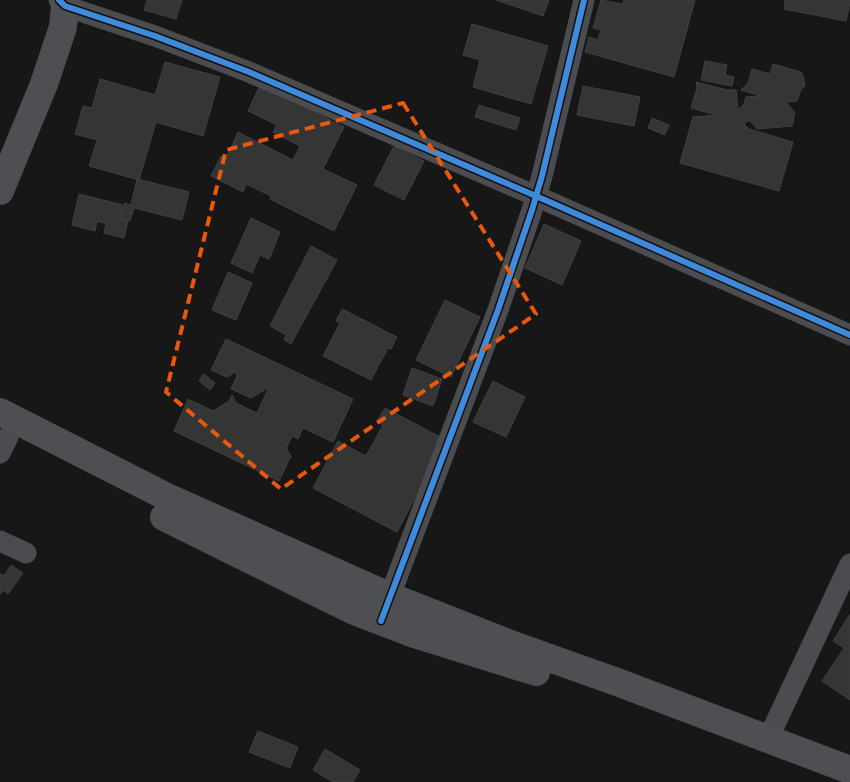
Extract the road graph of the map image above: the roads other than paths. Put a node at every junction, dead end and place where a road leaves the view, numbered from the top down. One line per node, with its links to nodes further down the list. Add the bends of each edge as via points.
1 (584, 0): 5 (street)
2 (64, 2): 3 (main road); 4 (main road, via 63,27 47,75); 5 (street, via 249,72)
3 (0, 154)
4 (0, 191)
5 (536, 196): 6 (street); 11 (street, via 498,310)
6 (850, 335)
7 (2, 434): 11 (main road, via 174,501); 13 (main road)
8 (0, 541): 9 (street)
9 (26, 553)
10 (850, 564): 12 (street)
11 (389, 596): 13 (street); 14 (main road)
12 (843, 599): 14 (street)
13 (381, 622): 16 (main road, via 613,698)
14 (768, 739): 15 (main road)
15 (850, 770)
16 (834, 782)

